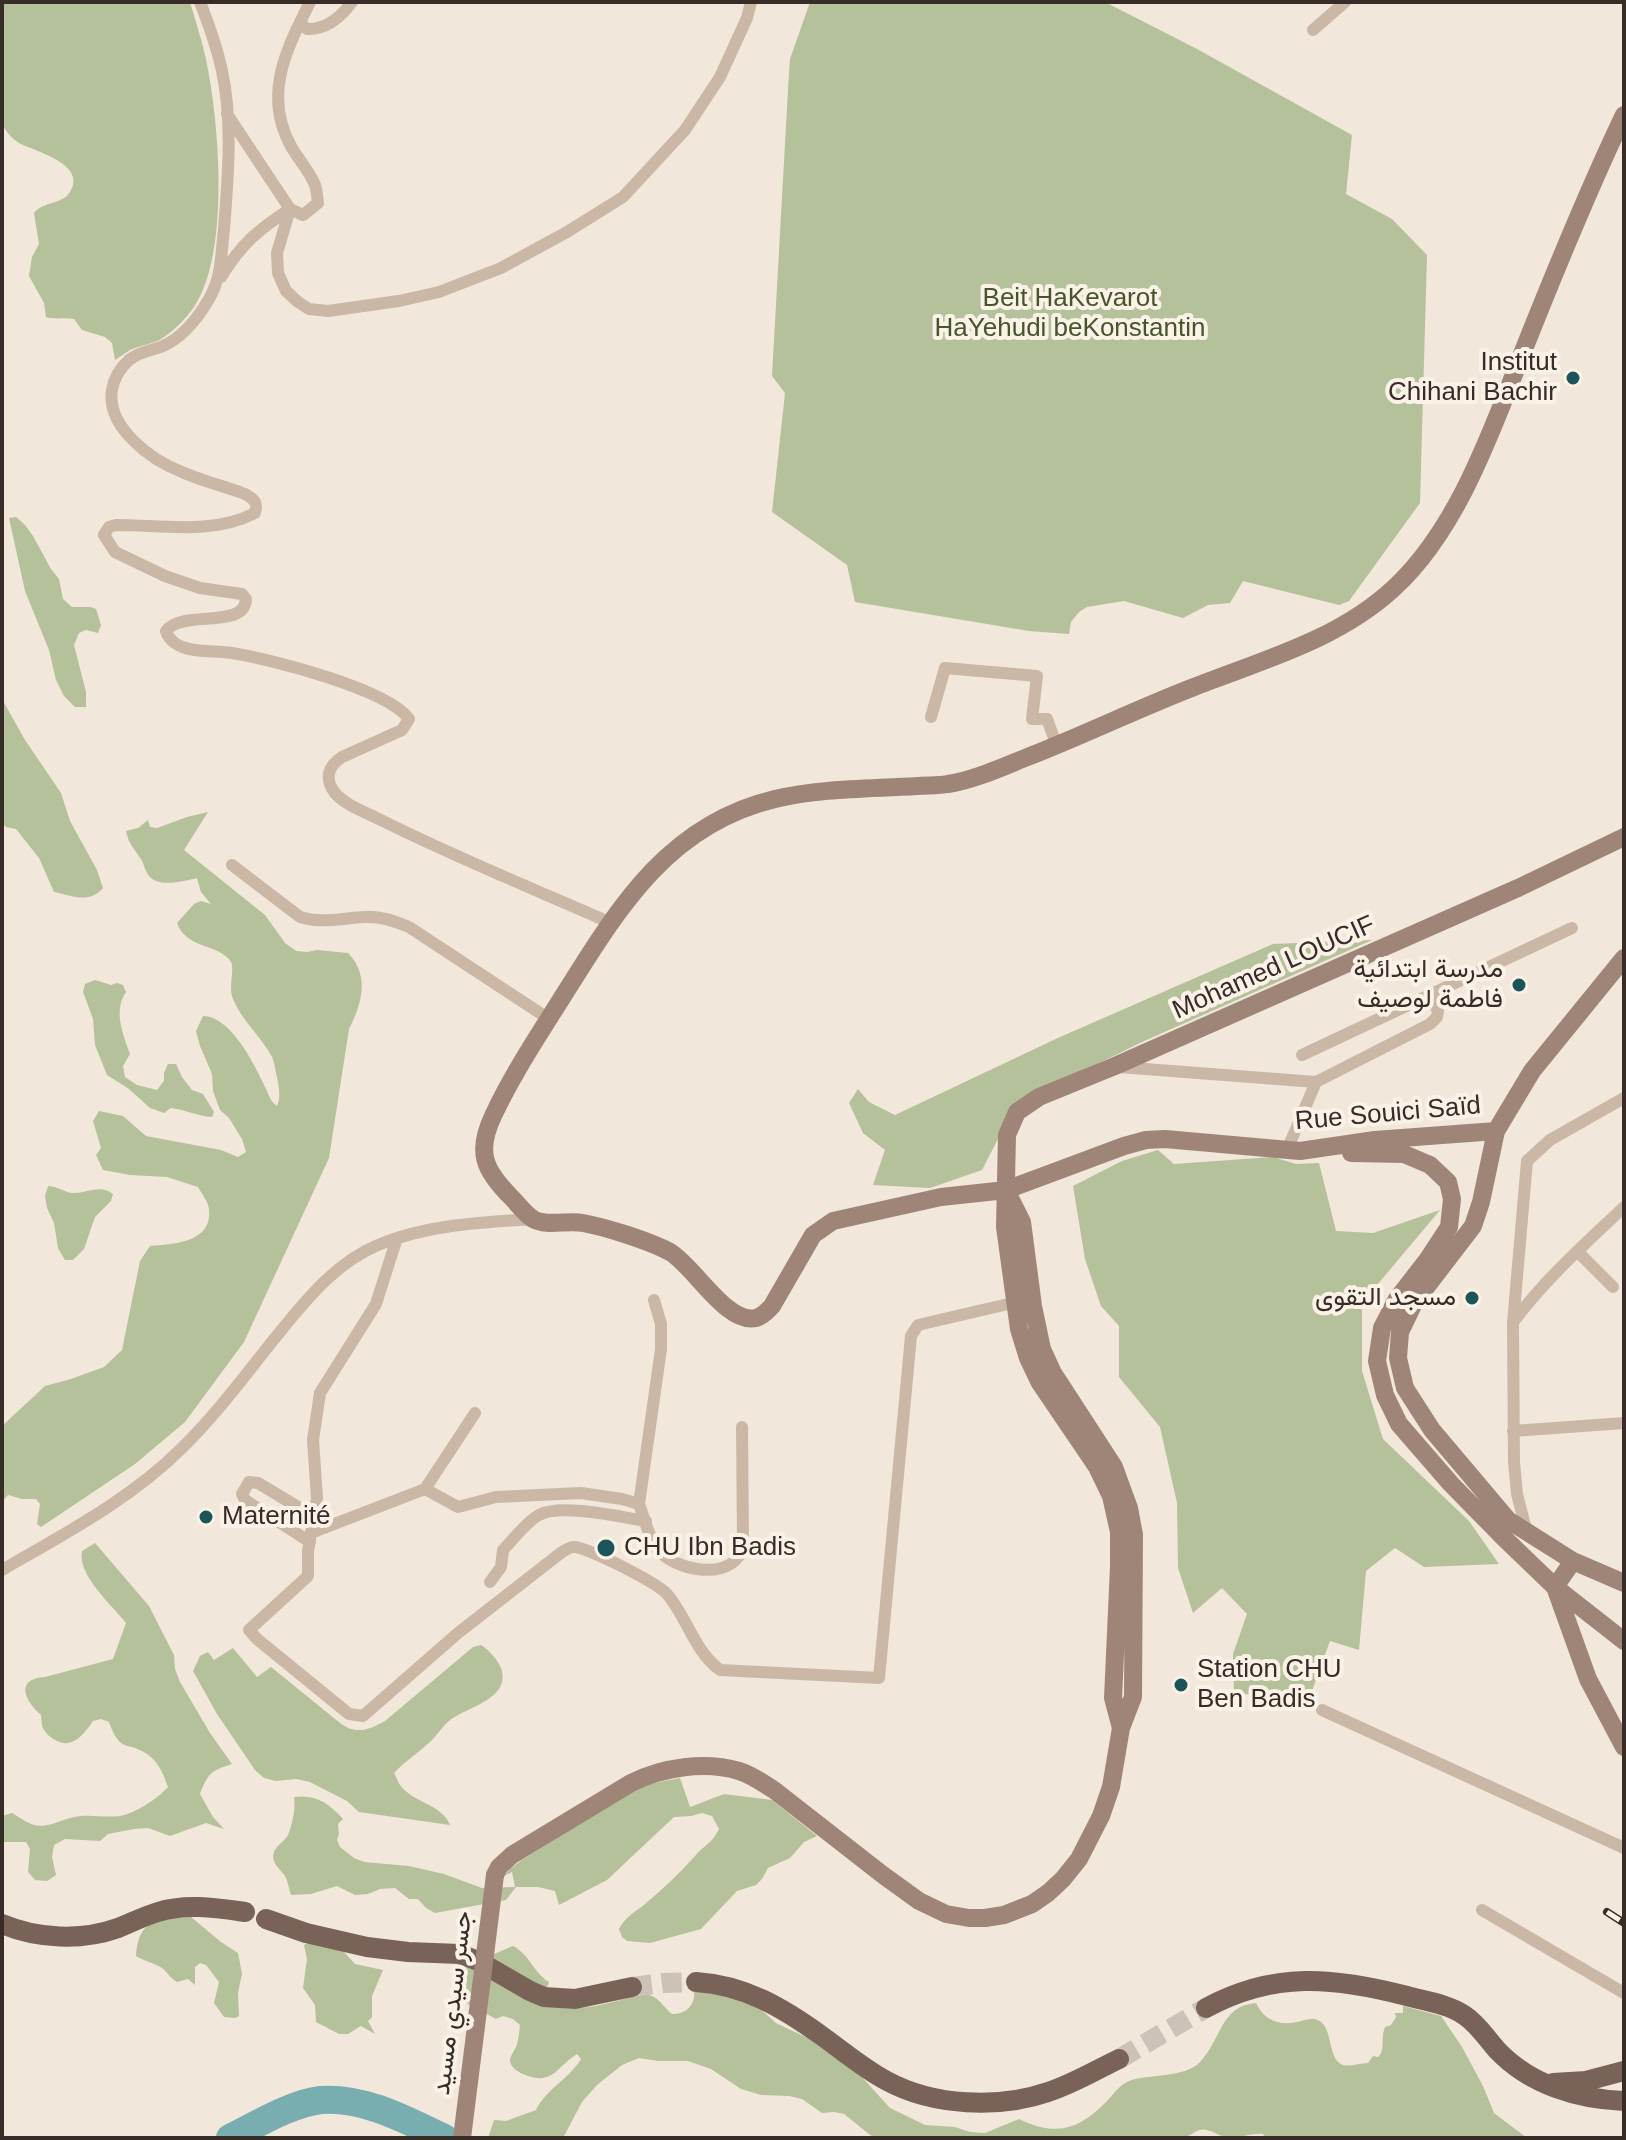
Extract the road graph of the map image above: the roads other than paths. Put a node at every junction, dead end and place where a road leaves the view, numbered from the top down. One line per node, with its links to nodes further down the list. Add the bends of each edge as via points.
1 (200, 2): 8 (street, via 223,74)
2 (310, 2): 6 (street)
3 (352, 2): 6 (street, via 329,25 307,29)
4 (751, 2): 10 (street, via 720,77 685,130 623,197 501,268 399,301 309,309 286,291 278,273 277,253)
5 (1345, 2): 7 (street)
6 (300, 23): 10 (street, via 279,73 277,94 290,145 316,186 318,203 303,215)
7 (1313, 30)
8 (227, 114): 10 (street); 11 (street)
9 (1624, 115): 13 (main road, via 1455,508 1397,585 1342,627)
10 (290, 209): 11 (street, via 256,232)
11 (219, 279): 16 (street, via 178,337 142,352 118,371 110,400 121,428 148,452 181,472 254,499 255,513 197,527 116,525 104,535 108,543 115,552 165,576 246,599 241,613 170,626 168,637 186,649 283,664 350,685 406,715 402,730 333,763 329,780 344,801)
12 (931, 717): 13 (street, via 945,668 1037,676 1032,719 1047,719)
13 (1057, 746): 16 (main road, via 948,784 817,792 753,805 723,817 666,856)
14 (1624, 837): 22 (main road, Mohamed LOUCIF)
15 (232, 865): 20 (street, via 300,917 387,918 409,927)
16 (609, 922): 20 (main road)
17 (1572, 928): 19 (street)
18 (1624, 958): 25 (main road, via 1532,1071)
19 (1429, 995): 21 (street); 23 (street, via 1438,1011 1430,1024)
20 (549, 1019): 29 (main road, via 502,1098 483,1147 493,1178)
21 (1302, 1055)
22 (1115, 1066): 23 (street); 27 (main road, Mohamed LOUCIF, via 1039,1097 1017,1112 1007,1135)
23 (1316, 1082): 26 (street)
24 (1624, 1098): 35 (street, via 1550,1140 1527,1161)
25 (1496, 1131): 26 (main road, Rue Souici Saïd); 44 (main road, via 1473,1226 1414,1303 1400,1332 1398,1358 1405,1388 1432,1430 1508,1520)
26 (1294, 1150): 27 (main road, Rue Souici Saïd, via 1146,1140); 50 (main road, via 1404,1154 1430,1165 1448,1182 1449,1227 1382,1328 1377,1361 1385,1395 1399,1424 1451,1484)
27 (1006, 1190): 29 (main road, Rue Souici Saïd, via 941,1197 833,1221 813,1235 772,1306 756,1318 727,1309 667,1250 580,1222); 34 (main road, Mohamed LOUCIF, via 1005,1227)
28 (1623, 1210): 31 (street)
29 (533, 1219): 30 (street)
30 (397, 1238): 42 (street, via 376,1304 320,1393 313,1440); 47 (street, via 340,1267 168,1462 86,1521)
31 (1577, 1251): 32 (street); 35 (street)
32 (1613, 1287)
33 (654, 1300): 41 (street, via 661,1349)
34 (1029, 1301): 45 (street, via 918,1325 911,1336 879,1678 720,1670 656,1584 571,1547 458,1633 363,1716 349,1714 249,1630 308,1576); 55 (main road, Mohamed LOUCIF, via 1023,1345 1097,1467 1115,1512 1120,1551 1113,1698 1121,1728 1111,1787 1079,1859 1048,1893 1017,1910 985,1918 946,1914)
35 (1513, 1323): 39 (street)
36 (475, 1413): 40 (street)
37 (1624, 1423): 39 (street)
38 (742, 1427): 43 (street, via 743,1544 730,1564 712,1570 671,1561 656,1549)
39 (1513, 1431): 44 (street, via 1517,1494)
40 (425, 1489): 41 (street, via 458,1507 496,1497 581,1493); 45 (street)
41 (639, 1504): 43 (street)
42 (313, 1516): 45 (street); 45 (street, via 258,1483 249,1482 242,1494)
43 (646, 1521): 48 (street, via 556,1510 538,1515 503,1550 501,1567)
44 (1527, 1533): 46 (main road)
45 (310, 1538)
46 (1573, 1561): 49 (main road); 50 (main road)
47 (2, 1570)
48 (490, 1582)
49 (1624, 1583)
50 (1555, 1587): 51 (main road); 53 (main road, via 1588,1679)
51 (1624, 1641)
52 (1322, 1710): 54 (street)
53 (1624, 1747)
54 (1624, 1848)
55 (883, 1875): 68 (main road, جسر سيدي مسيد, bridge, via 756,1779 704,1766 642,1777 512,1855 495,1875)
56 (1482, 1910): 62 (street)
57 (245, 1912): 59 (main road, via 174,1909 74,1936 24,1932)
58 (266, 1919): 61 (main road, via 367,1947 460,1954 544,1997 575,1999)
59 (2, 1924)
60 (696, 1982): 64 (main road, via 727,1986 768,2001 887,2081 931,2096 979,2102 1029,2097)
61 (632, 1987)
62 (1624, 1993)
63 (1206, 2008): 66 (main road, via 1249,1989 1319,1980 1395,1993 1467,2017 1511,2063)
64 (1119, 2059)
65 (1624, 2071): 66 (main road, via 1586,2081)
66 (1541, 2082): 67 (main road, via 1580,2096)
67 (1624, 2101)
68 (462, 2138)

